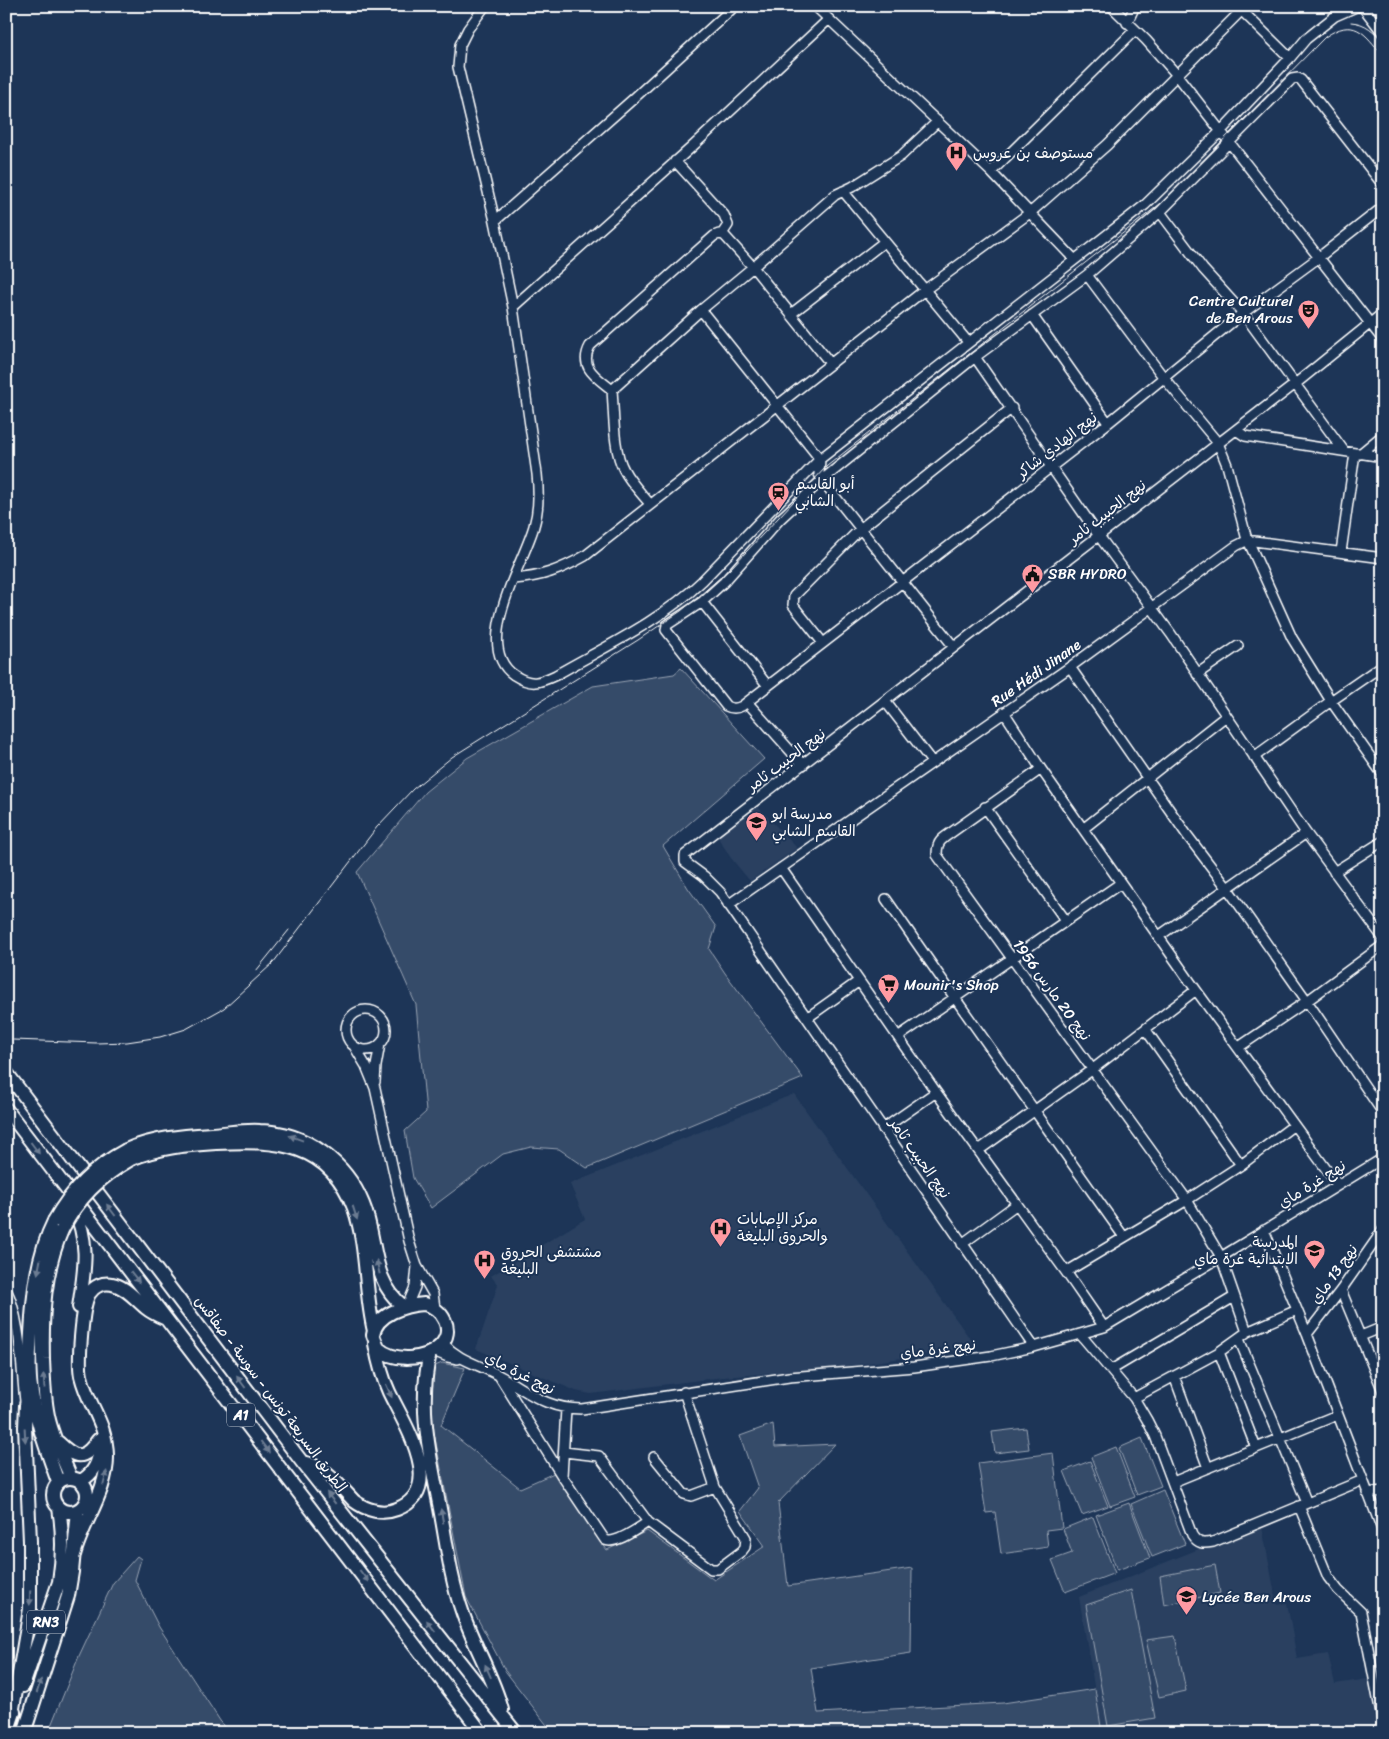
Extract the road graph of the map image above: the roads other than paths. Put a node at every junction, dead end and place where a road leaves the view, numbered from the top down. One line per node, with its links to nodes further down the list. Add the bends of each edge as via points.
1 (486, 6): 24 (street, via 460,45 458,67)
2 (735, 6): 24 (street)
3 (815, 6): 8 (street)
4 (1110, 6): 9 (street)
5 (1135, 6): 9 (street)
6 (1360, 6): 11 (street); 12 (street, via 1319,26)
7 (1242, 8): 12 (street); 13 (street)
8 (829, 19): 14 (street); 17 (street)
9 (1128, 23): 10 (street)
10 (1135, 30): 13 (street); 18 (street)
11 (1383, 33)
12 (1290, 58): 15 (street)
13 (1177, 75): 15 (street); 22 (street, via 1107,145)
14 (938, 121): 18 (street); 20 (street, via 901,156)
15 (1221, 131): 16 (street); 28 (street, via 1145,205)
16 (1230, 142): 19 (street, via 1278,92 1292,79 1298,78); 23 (street); 27 (street)
17 (675, 161): 25 (street, via 724,215 728,225); 32 (street)
18 (991, 172): 22 (street)
19 (1383, 185)
20 (844, 191): 26 (street); 29 (street, via 835,195)
21 (1383, 207): 27 (street, نهج الهادي شاكر)
22 (1031, 212): 28 (street); 31 (street)
23 (1160, 212): 30 (street); 36 (street)
24 (495, 221): 32 (street)
25 (722, 234): 29 (street); 45 (street, via 714,236 590,346 586,365)
26 (884, 242): 31 (street); 35 (street)
27 (1318, 258): 36 (street, نهج الهادي شاكر); 38 (street)
28 (1074, 259): 40 (street)
29 (753, 267): 33 (street); 35 (street)
30 (1087, 274): 37 (street); 43 (street)
31 (926, 289): 40 (street); 42 (street)
32 (513, 307): 64 (street, via 539,493 534,527)
33 (701, 310): 45 (street); 46 (street)
34 (1383, 313): 38 (street, نهج الحبيب ثامر)
35 (791, 314): 42 (street)
36 (1242, 314): 43 (street, نهج الهادي شاكر); 44 (street)
37 (1032, 315): 41 (street); 48 (street)
38 (1370, 323): 39 (street); 44 (street, نهج الحبيب ثامر)
39 (1383, 340)
40 (968, 342): 55 (street)
41 (975, 357): 47 (street); 57 (street)
42 (830, 363): 46 (street)
43 (1164, 378): 48 (street, نهج الهادي شاكر); 51 (street)
44 (1294, 385): 49 (street, نهج الحبيب ثامر); 52 (street)
45 (612, 390): 58 (street, via 620,463)
46 (777, 405): 55 (street); 58 (street)
47 (1012, 408): 56 (street); 59 (street)
48 (1108, 423): 56 (street, نهج الهادي شاكر)
49 (1236, 430): 51 (street, نهج الحبيب ثامر); 52 (street, via 1244,436)
50 (1383, 435): 53 (street)
51 (1218, 443): 60 (street, نهج الحبيب ثامر); 61 (street)
52 (1344, 452): 53 (street)
53 (1358, 453): 54 (street); 62 (street)
54 (1383, 457)
55 (820, 459): 57 (street); 64 (street, via 684,598 544,681 532,683 522,680 509,671 503,661 499,647 499,621)
56 (1052, 466): 60 (street); 65 (street, نهج الهادي شاكر)
57 (822, 480): 59 (street); 66 (street, via 780,519)
58 (650, 504): 64 (street, via 590,552 567,566 546,575)
59 (860, 528): 65 (street); 68 (street, via 794,596 793,605)
60 (1098, 536): 67 (street); 70 (street, نهج الحبيب ثامر)
61 (1248, 541): 62 (street); 67 (street, Rue Hédi Jinane, via 1236,546); 76 (street, via 1292,638)
62 (1341, 552): 63 (street)
63 (1383, 558)
64 (513, 579)
65 (902, 583): 68 (street, نهج الهادي شاكر); 70 (street)
66 (702, 602): 74 (street); 77 (street, via 665,628 726,706 737,708)
67 (1152, 608): 71 (street, Rue Hédi Jinane); 73 (street)
68 (823, 643): 74 (street, نهج الهادي شاكر)
69 (1238, 646): 73 (street)
70 (954, 647): 75 (street, نهج الحبيب ثامر)
71 (1070, 667): 78 (street, Rue Hédi Jinane); 85 (street)
72 (1381, 671): 76 (street)
73 (1197, 674): 79 (street)
74 (768, 686): 77 (street, نهج الهادي شاكر)
75 (885, 701): 81 (street); 82 (street, نهج الحبيب ثامر)
76 (1331, 701): 80 (street); 84 (street)
77 (747, 702): 82 (street)
78 (1004, 712): 81 (street, Rue Hédi Jinane); 83 (street)
79 (1226, 716): 80 (street); 85 (street)
80 (1254, 756): 88 (street)
81 (932, 762): 90 (street, Rue Hédi Jinane)
82 (803, 765): 95 (street, نهج الحبيب ثامر, via 685,855 685,862 713,884)
83 (1041, 769): 86 (street, نهج 20 مارس 1956); 87 (street)
84 (1383, 775)
85 (1148, 779): 87 (street); 93 (street)
86 (985, 807): 96 (street); 100 (street, نهج 20 مارس 1956, via 939,841 938,855)
87 (1083, 829): 92 (street)
88 (1306, 833): 91 (street); 93 (street)
89 (1383, 841): 91 (street)
90 (781, 868): 95 (street, Rue Hédi Jinane); 101 (street)
91 (1334, 872): 98 (street)
92 (1121, 883): 96 (street); 97 (street)
93 (1228, 889): 97 (street); 104 (street)
94 (886, 899): 103 (street)
95 (728, 905): 105 (street, نهج الحبيب ثامر)
96 (1066, 921): 100 (street)
97 (1159, 936): 102 (street)
98 (1383, 938)
99 (1383, 945): 104 (street)
100 (1012, 958): 103 (street); 111 (street, نهج 20 مارس 1956)
101 (859, 981): 105 (street); 107 (street)
102 (1196, 990): 106 (street); 110 (street)
103 (955, 998): 107 (street); 116 (street)
104 (1306, 1001): 110 (street); 117 (street)
105 (807, 1018): 119 (street, نهج الحبيب ثامر)
106 (1146, 1030): 111 (street); 123 (street)
107 (898, 1037): 114 (street)
108 (380, 1044): 109 (street, via 367,1050); 109 (street, via 386,1032 385,1025 377,1014 365,1010 353,1015 346,1025 347,1037); 113 (street)
109 (354, 1046): 113 (street)
110 (1239, 1047): 118 (street)
111 (1093, 1070): 116 (street); 126 (street, نهج 20 مارس 1956)
112 (6, 1072): 171 (highway, الطريق السريعة تونس - سوسة - صفاقس / A1, one-way to 112)
113 (375, 1088): 135 (street)
114 (936, 1092): 119 (street); 120 (street)
115 (6, 1109): 125 (highway, A1, one-way to 125)
116 (1034, 1111): 120 (street); 131 (street)
117 (1383, 1113)
118 (1294, 1125): 123 (street); 124 (street)
119 (883, 1129): 132 (street, نهج الحبيب ثامر)
120 (978, 1150): 127 (street)
121 (128, 1155): 128 (highway, bridge, via 102,1165 80,1183 66,1200); 140 (highway, one-way to 121, via 388,1291 381,1277 368,1217 358,1193 338,1164 311,1144 282,1133 250,1131 171,1137 147,1142); 150 (highway, one-way to 150, via 165,1148 251,1141 283,1145 317,1158 342,1184 354,1210 364,1251)
122 (1383, 1158): 124 (street, نهج غرة ماي)
123 (1241, 1165): 126 (street)
124 (1337, 1184): 129 (street, نهج غرة ماي)
125 (64, 1187): 143 (highway, A1, one-way to 143); 167 (highway, via 79,1219 85,1249 73,1352 74,1375)
126 (1187, 1200): 131 (street); 134 (street, نهج 20 مارس 1956)
127 (1017, 1204): 132 (street); 136 (street)
128 (58, 1225): 159 (highway, one-way to 159, via 42,1254 34,1297); 166 (highway, one-way to 128, via 44,1392 42,1320)
129 (1264, 1230): 134 (street, نهج غرة ماي); 142 (street)
130 (1380, 1233): 133 (street); 138 (street, نهج 13 ماي)
131 (1124, 1237): 136 (street)
132 (962, 1244): 152 (street, نهج الحبيب ثامر)
133 (1383, 1250)
134 (1221, 1257): 139 (street, نهج 20 مارس 1956); 144 (street, نهج غرة ماي)
135 (417, 1266): 140 (street, via 415,1287); 141 (street, via 433,1294)
136 (1066, 1272): 144 (street)
137 (6, 1288): 162 (street, via 16,1322)
138 (1341, 1290): 148 (street, نهج 13 ماي); 149 (street)
139 (1234, 1297): 146 (street, نهج 20 مارس 1956); 155 (street)
140 (406, 1307): 141 (highway, via 424,1304); 150 (highway, via 381,1320)
141 (435, 1308): 153 (highway, via 443,1316 447,1332)
142 (1296, 1310): 146 (street); 148 (street)
143 (169, 1320): 186 (highway, one-way to 143, via 107,1470 105,1435 81,1374 80,1355 87,1299 97,1286 114,1284 152,1312); 192 (highway, A1, one-way to 192)
144 (1104, 1327): 147 (street, نهج غرة ماي)
145 (1383, 1327): 149 (street)
146 (1247, 1332): 151 (street)
147 (1080, 1334): 152 (street, نهج غرة ماي); 155 (street)
148 (1307, 1334): 164 (street)
149 (1361, 1336): 158 (street)
150 (375, 1337): 153 (highway, via 381,1351 399,1357 413,1357); 171 (highway, one-way to 171, via 385,1381 420,1463 421,1478 417,1492 408,1503 395,1510 380,1512 360,1505 320,1468)
151 (1239, 1339): 154 (street); 165 (street)
152 (1034, 1347): 160 (street, نهج غرة ماي, via 914,1367 789,1377)
153 (435, 1349): 156 (street, نهج غرة ماي, via 448,1357); 188 (highway, one-way to 153, via 462,1611 452,1574 424,1412 425,1379)
154 (1219, 1352): 157 (street); 168 (street)
155 (1111, 1370): 161 (street)
156 (499, 1375): 163 (street, نهج غرة ماي, via 526,1393); 173 (street)
157 (1174, 1376): 161 (street); 172 (street)
158 (1382, 1385)
159 (31, 1388): 162 (highway); 176 (highway)
160 (684, 1392): 163 (street, نهج غرة ماي); 178 (street)
161 (1134, 1398): 177 (street, via 1155,1436)
162 (26, 1405): 190 (highway, one-way to 190, via 30,1609)
163 (566, 1409): 169 (street)
164 (1337, 1415): 165 (street); 175 (street)
165 (1280, 1439): 168 (street); 181 (street)
166 (55, 1440): 167 (highway, via 71,1454 80,1456 88,1453); 174 (highway)
167 (98, 1440): 174 (highway, via 100,1453 97,1464 91,1474)
168 (1256, 1448): 172 (street)
169 (564, 1452): 173 (street); 184 (street, via 599,1456)
170 (654, 1457): 178 (street, via 684,1494 691,1496)
171 (302, 1462): 188 (highway, الطريق السريعة تونس - سوسة - صفاقس / A1, one-way to 171)
172 (1208, 1468): 177 (street)
173 (562, 1476): 184 (street, via 608,1542 616,1541)
174 (76, 1479): 176 (highway, via 66,1478); 183 (highway, RN3, via 87,1489 87,1499)
175 (1363, 1480): 180 (street); 181 (street)
176 (58, 1482): 182 (highway, RN3, via 53,1493)
177 (1173, 1482): 181 (street, via 1192,1535 1203,1544)
178 (715, 1488): 184 (street, via 744,1534 746,1543 742,1551 718,1569 711,1569)
179 (1383, 1491): 180 (street)
180 (1367, 1493): 185 (street)
181 (1303, 1505): 187 (street, via 1328,1577 1361,1612)
182 (59, 1508): 183 (highway, via 68,1512); 190 (highway, RN3, via 62,1532 59,1582)
183 (78, 1510): 186 (highway, RN3)
184 (648, 1522)
185 (1383, 1532)
186 (74, 1555): 191 (highway, RN3, one-way to 186, via 68,1596)
187 (1379, 1687): 189 (street)
188 (504, 1717): 193 (highway, الطريق السريعة تونس - سوسة - صفاقس / A1)
189 (1383, 1724)
190 (9, 1727)
191 (24, 1733)
192 (482, 1733)
193 (516, 1733)

